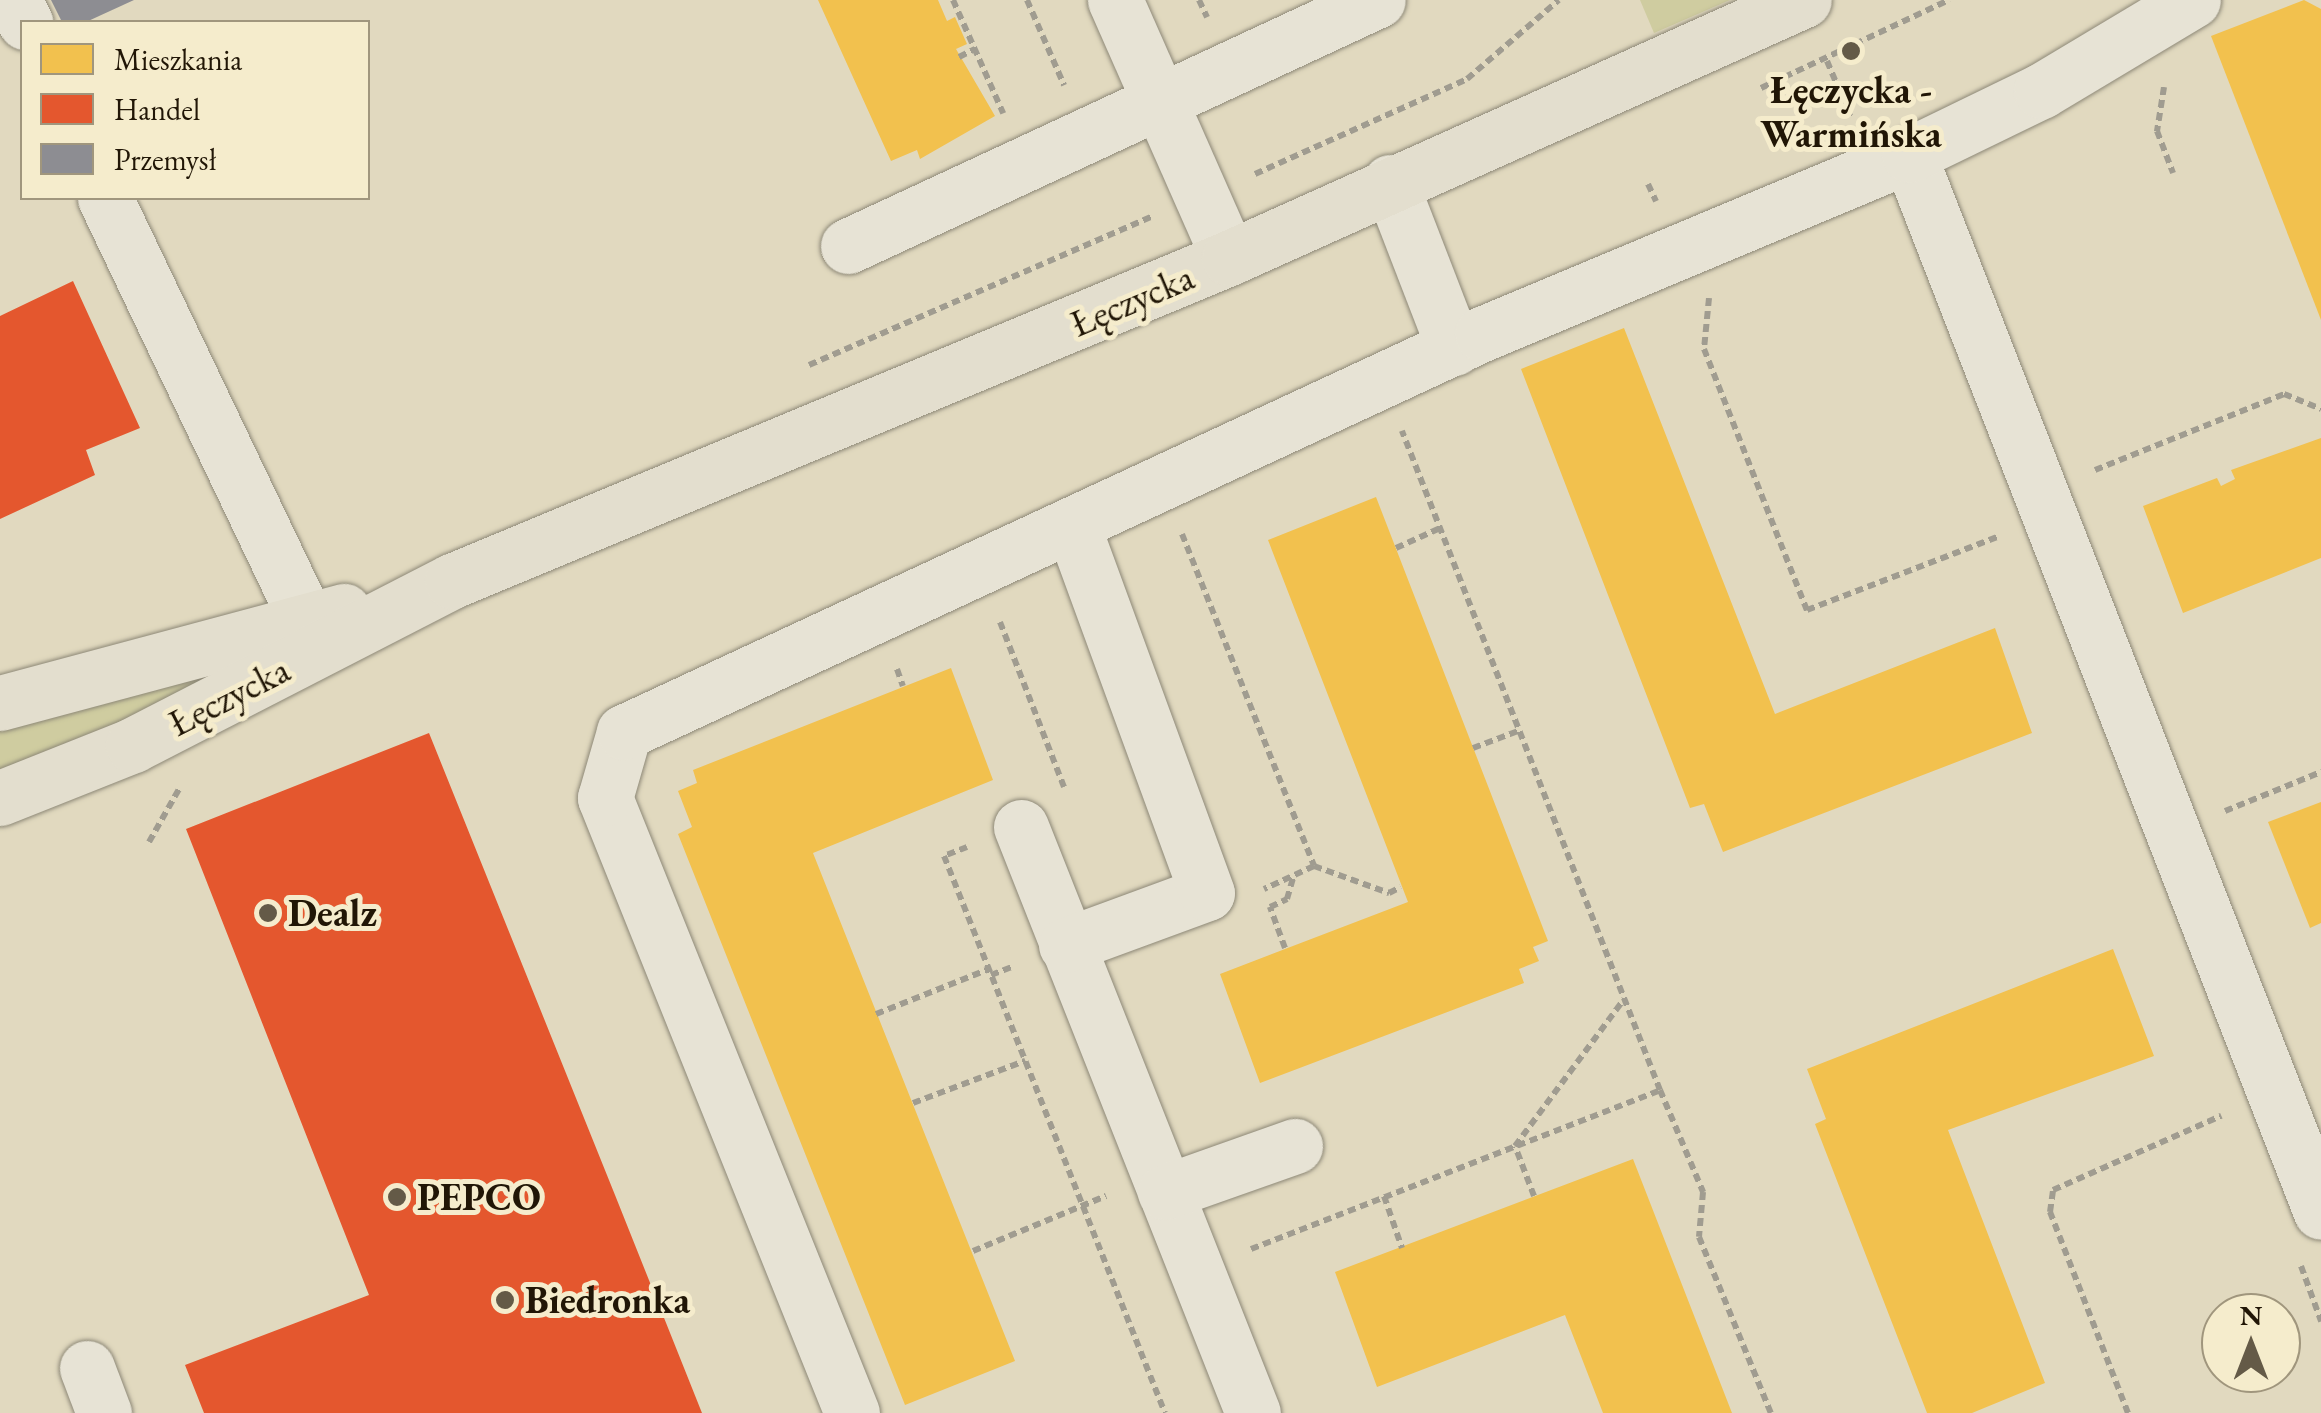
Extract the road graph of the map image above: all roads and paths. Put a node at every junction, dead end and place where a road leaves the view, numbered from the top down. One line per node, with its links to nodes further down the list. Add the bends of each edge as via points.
1 (953, 0): 9 (path)
2 (1026, 0): 13 (path)
3 (1115, 0): 14 (lane)
4 (1378, 0): 14 (lane)
5 (1559, 0): 18 (path, via 1468,79)
6 (1804, 0): 19 (main road, Łęczycka)
7 (1949, 0): 11 (path)
8 (2193, 0): 16 (lane, via 2041,91)
9 (975, 49): 10 (path); 15 (path)
10 (959, 56)
11 (1827, 62)
12 (2165, 77): 17 (path, via 2157,131)
13 (1066, 90)
14 (1163, 94): 22 (lane, via 1080,145); 24 (lane)
15 (1010, 129)
16 (1910, 155): 23 (lane); 61 (lane)
17 (2174, 173)
18 (1243, 178)
19 (1390, 182): 24 (main road, Łęczycka); 25 (lane)
20 (1648, 184): 23 (path)
21 (106, 200): 34 (lane)
22 (848, 246)
23 (1680, 252): 25 (lane); 31 (path, via 1698,270 1715,312 1704,349 1807,610)
24 (1230, 258): 33 (main road, Łęczycka)
25 (1454, 348): 29 (lane)
26 (2321, 409): 28 (path, via 2284,394)
27 (1398, 423): 30 (path)
28 (2088, 473)
29 (1073, 527): 47 (lane, via 1208,893); 65 (lane, via 653,712 624,732 608,764 605,798)
30 (1440, 528): 32 (path); 36 (path)
31 (2018, 529)
32 (1396, 548)
33 (452, 581): 34 (main road, Łęczycka); 40 (main road, Łęczycka, via 134,744)
34 (308, 622): 35 (main road, Łęczycka)
35 (0, 704)
36 (1521, 730): 37 (path); 50 (path)
37 (1473, 748)
38 (2321, 772): 41 (path, via 2236,804)
39 (186, 775): 43 (path)
40 (0, 798)
41 (2216, 823)
42 (1022, 827): 47 (lane)
43 (149, 842)
44 (1314, 866): 46 (path, via 1389,893)
45 (1293, 878): 48 (path, via 1287,899 1270,907)
46 (1401, 887)
47 (1066, 945): 58 (lane)
48 (1285, 948)
49 (988, 969): 51 (path)
50 (1624, 998): 53 (path); 57 (path)
51 (876, 1014)
52 (1025, 1060): 54 (path)
53 (1660, 1090): 57 (path); 68 (path, via 1702,1192 1699,1237)
54 (913, 1103)
55 (2241, 1109): 69 (path, via 2053,1190 2050,1212)
56 (1295, 1146): 58 (lane)
57 (1515, 1146): 59 (path); 60 (path)
58 (1165, 1192): 67 (lane)
59 (1384, 1196): 62 (path); 64 (path)
60 (1534, 1196)
61 (2321, 1212)
62 (1402, 1248)
63 (973, 1252): 66 (path, via 1083,1205)
64 (1240, 1253)
65 (852, 1413)
66 (1165, 1413)
67 (1253, 1413)
68 (1771, 1413)
69 (2128, 1413)

